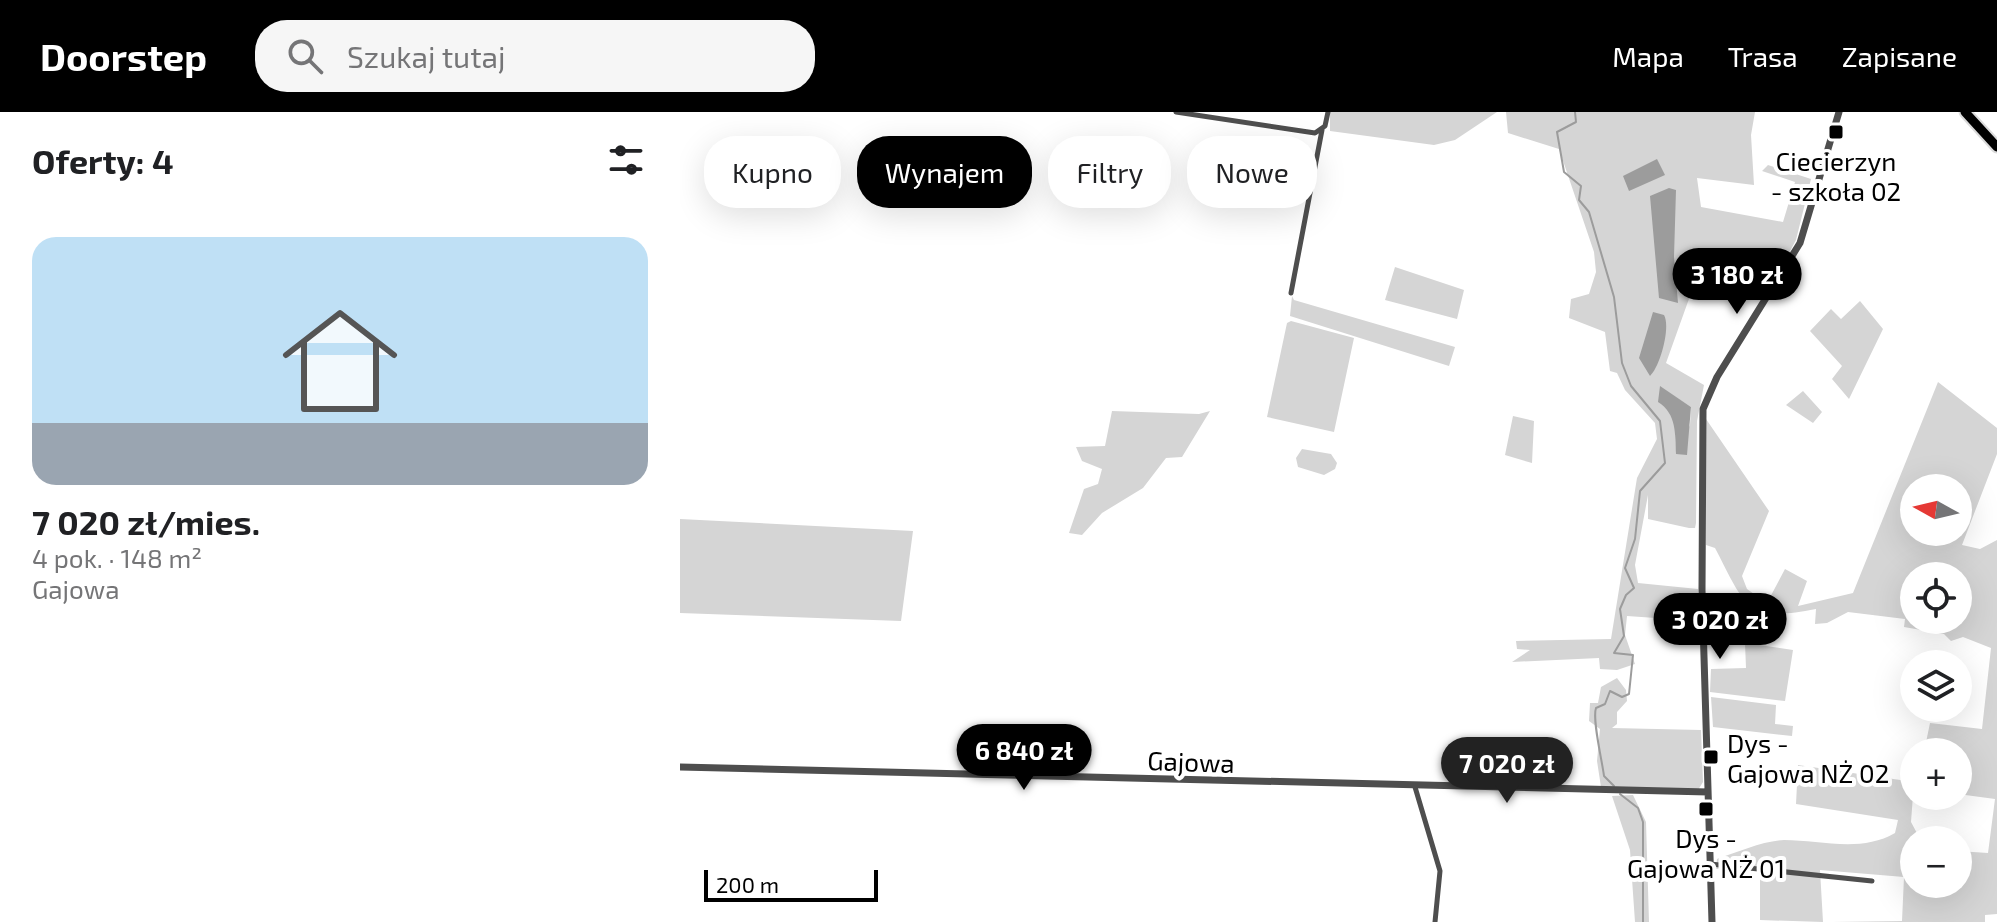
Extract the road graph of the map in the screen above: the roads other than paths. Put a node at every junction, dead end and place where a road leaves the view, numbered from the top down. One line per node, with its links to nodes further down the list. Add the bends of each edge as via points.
1 (1176, 112): 5 (street, via 1305,133)
2 (1328, 112): 5 (street)
3 (1839, 112): 10 (street, via 1800,243 1706,399 1701,531)
4 (1965, 112): 6 (highway)
5 (1322, 130): 7 (street)
6 (1997, 147)
7 (1291, 293)
8 (680, 767): 9 (street, Gajowa)
9 (1415, 787): 10 (street, Gajowa); 13 (street, via 1439,862)
10 (1708, 792): 11 (street)
11 (1710, 864): 12 (street); 14 (street)
12 (1872, 881)
13 (1435, 922)
14 (1712, 922)

